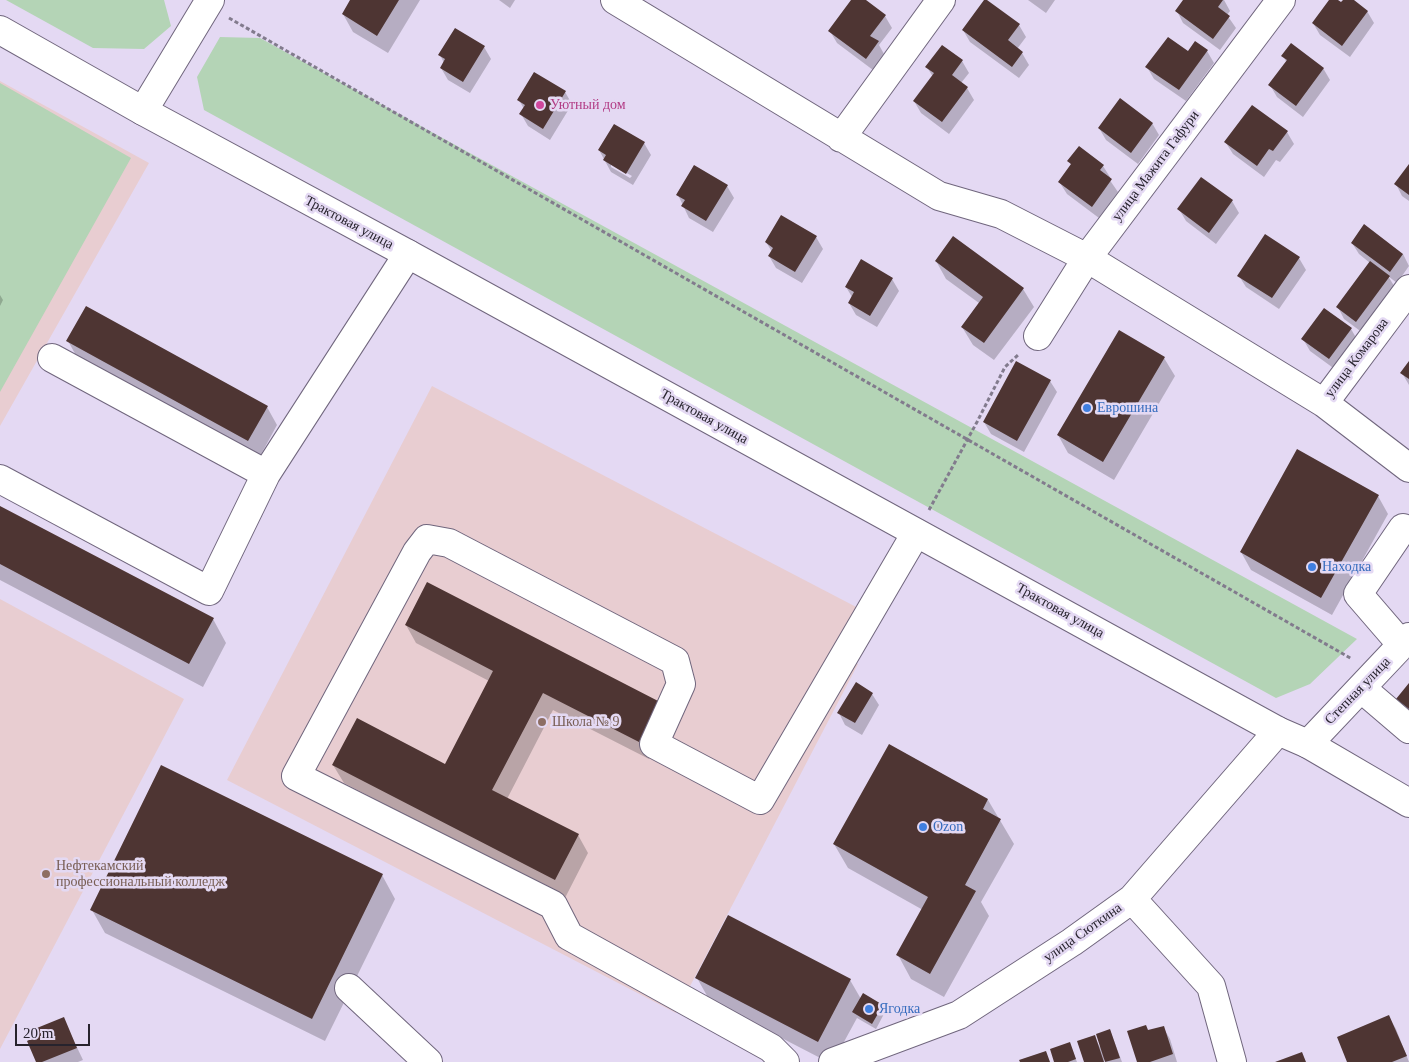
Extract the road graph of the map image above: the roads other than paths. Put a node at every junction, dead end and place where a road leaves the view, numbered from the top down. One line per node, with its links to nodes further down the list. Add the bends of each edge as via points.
1 (615, 0): 7 (street)
2 (941, 0): 7 (street)
3 (1281, 0): 9 (street, улица Мажита Гафури)
4 (206, 2): 6 (street)
5 (0, 30): 6 (street, Трактовая улица)
6 (143, 111): 8 (street, Трактовая улица)
7 (841, 138): 9 (street, via 939,196 1001,214)
8 (408, 254): 15 (street); 18 (street, Трактовая улица)
9 (1087, 258): 11 (street, улица Мажита Гафури); 13 (street)
10 (1409, 289): 13 (street, улица Комарова)
11 (1038, 336)
12 (52, 358): 15 (street)
13 (1324, 403): 14 (street)
14 (1409, 468)
15 (266, 474): 16 (street, via 209,591)
16 (0, 479)
17 (1409, 530): 19 (street, via 1403,528 1358,594)
18 (916, 533): 22 (street, Трактовая улица); 28 (street, via 760,800 654,744 681,684 675,661 449,543 427,539 296,776 553,905 569,936 771,1048)
19 (1405, 641): 20 (street, Степная улица)
20 (1368, 680): 21 (street); 23 (street, Степная улица)
21 (1409, 729)
22 (1278, 731): 23 (street, Трактовая улица); 25 (street, улица Сюткина)
23 (1308, 744): 24 (street, Трактовая улица)
24 (1409, 803)
25 (1132, 899): 29 (street, улица Сюткина, via 959,1015); 30 (street, via 1211,986)
26 (349, 988): 27 (street)
27 (428, 1062)
28 (785, 1062)
29 (833, 1062)
30 (1232, 1062)

